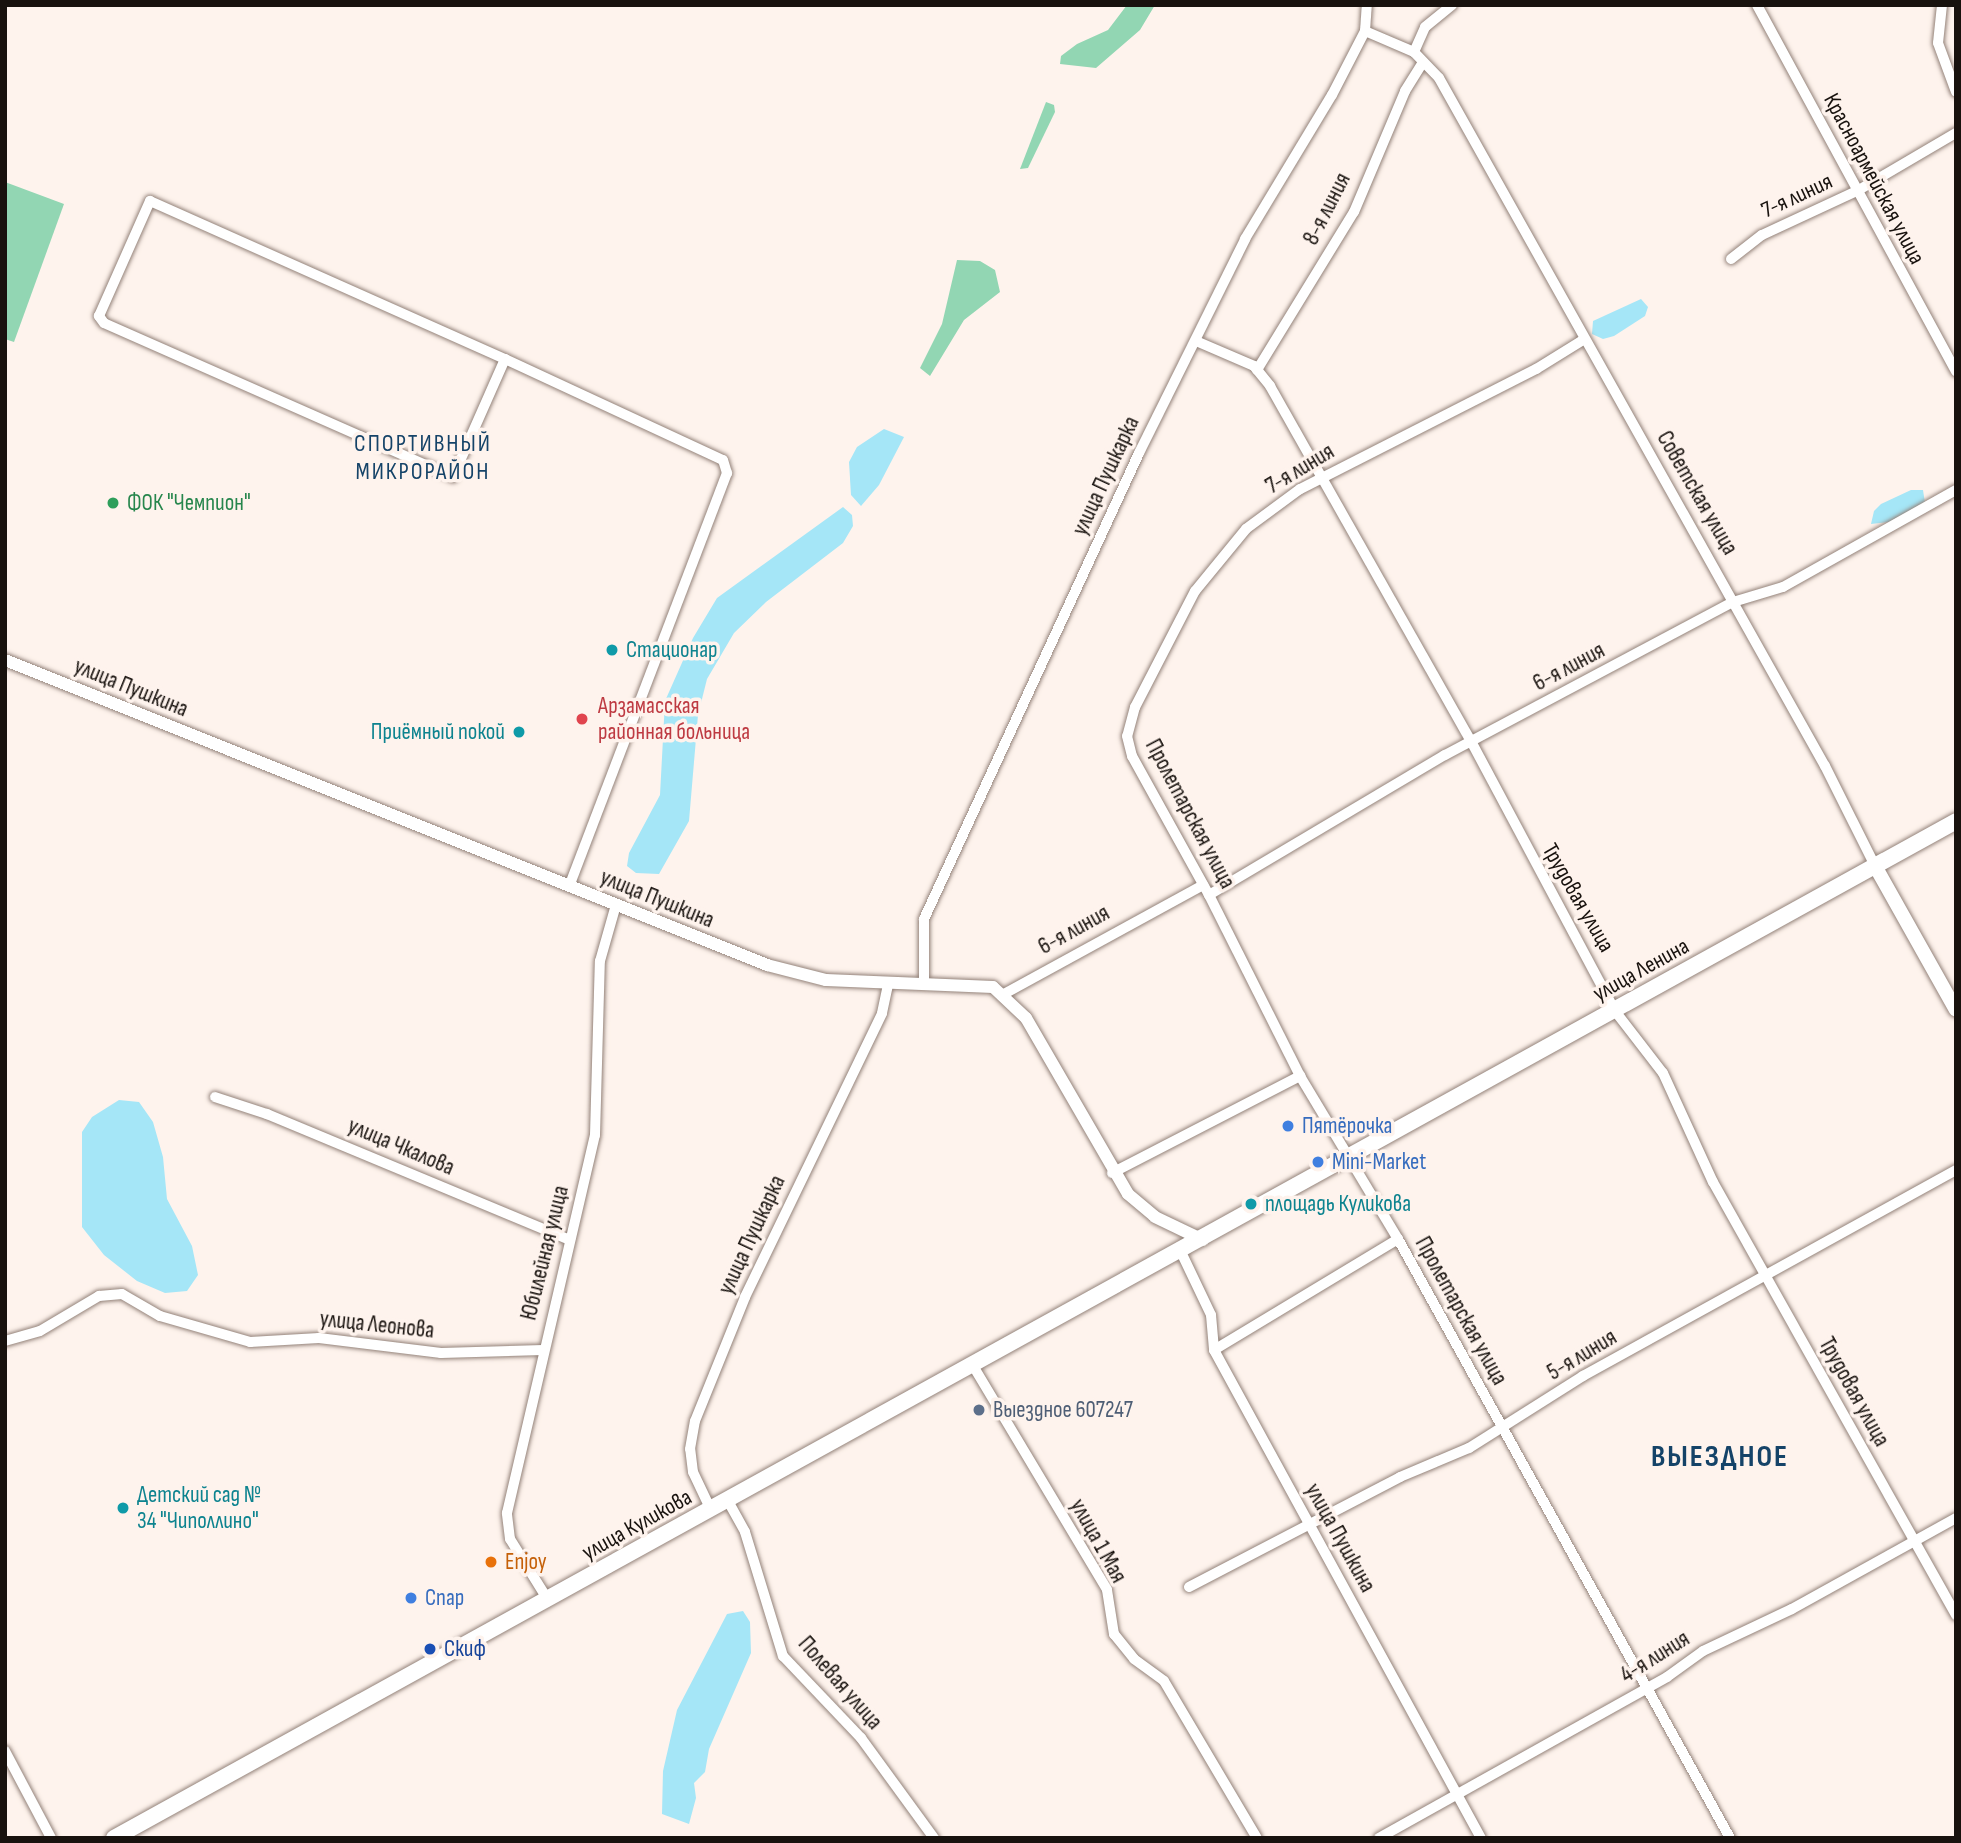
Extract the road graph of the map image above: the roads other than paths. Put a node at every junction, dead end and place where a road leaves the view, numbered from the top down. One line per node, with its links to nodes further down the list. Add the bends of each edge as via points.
1 (1367, 5): 5 (street, улица Пушкарка)
2 (1452, 5): 6 (street, via 1425,27)
3 (1757, 5): 10 (street, Красноармейская улица)
4 (1942, 5): 8 (street, via 1938,43)
5 (1365, 31): 6 (street, Советская улица); 13 (street, улица Пушкарка, via 1245,240)
6 (1414, 52): 7 (street, Советская улица)
7 (1423, 62): 12 (street, Советская улица, via 1438,78); 15 (street, 8-я линия, via 1405,91 1354,212)
8 (1956, 92)
9 (1956, 134): 10 (street, 7-я линия)
10 (1857, 191): 11 (street, 7-я линия, via 1762,235); 16 (street, Красноармейская улица)
11 (1731, 259)
12 (1583, 340): 17 (street, 7-я линия); 19 (street, Советская улица)
13 (1196, 341): 15 (street); 28 (street, улица Пушкарка, via 924,919)
14 (505, 359): 14 (street, via 150,201 99,316 104,323 453,477); 25 (street, via 718,456 726,465)
15 (1257, 370): 17 (street, Трудовая улица)
16 (1956, 372)
17 (1323, 478): 21 (street, 7-я линия, via 1247,529 1211,567); 22 (street, Трудовая улица)
18 (1956, 490): 19 (street, 6-я линия, via 1783,587)
19 (1733, 603): 22 (street, 6-я линия); 24 (street, Советская улица)
20 (5, 660): 25 (street, улица Пушкина)
21 (1126, 727): 26 (street, Пролетарская улица, via 1132,756)
22 (1472, 743): 26 (street, 6-я линия); 32 (street, Трудовая улица)
23 (1956, 821): 24 (main road, улица Ленина)
24 (1874, 864): 31 (main road, Советская улица); 32 (main road, улица Ленина)
25 (569, 886): 27 (street, улица Пушкина)
26 (1206, 890): 30 (street, 6-я линия); 33 (street, Пролетарская улица)
27 (616, 905): 29 (street, улица Пушкина, via 792,973); 39 (street, Юбилейная улица, via 600,961 595,1135)
28 (924, 981): 29 (street, улица Пушкина); 30 (street, улица Пушкина, via 984,983)
29 (888, 984): 49 (street, улица Пушкарка, via 882,1013 745,1297 695,1421 690,1449 693,1472)
30 (1004, 994): 37 (street, улица Пушкина, via 1026,1018)
31 (1956, 1010)
32 (1615, 1011): 35 (main road, улица Ленина); 42 (street, Трудовая улица, via 1663,1073 1713,1182)
33 (1300, 1076): 35 (street, Пролетарская улица); 37 (street)
34 (215, 1097): 39 (street, улица Чкалова)
35 (1348, 1159): 38 (street, Пролетарская улица); 40 (main road)
36 (1956, 1170): 42 (street, 5-я линия)
37 (1112, 1173): 40 (street, улица Пушкина, via 1136,1203)
38 (1398, 1239): 45 (street); 47 (street, Пролетарская улица)
39 (570, 1240): 44 (street, Юбилейная улица)
40 (1203, 1240): 41 (main road)
41 (1181, 1252): 45 (street, улица Пушкина, via 1211,1315); 46 (main road, улица Куликова)
42 (1767, 1278): 47 (street, 5-я линия, via 1583,1376); 52 (street, Трудовая улица)
43 (5, 1340): 44 (street, улица Леонова, via 40,1331 99,1296 122,1294 160,1316 250,1342 319,1338 440,1353)
44 (543, 1350): 54 (street, Юбилейная улица, via 507,1523 521,1562)
45 (1214, 1350): 51 (street, улица Пушкина)
46 (972, 1364): 48 (main road, улица Куликова); 62 (street, улица 1 Мая, via 1107,1590 1114,1634 1134,1659 1164,1681)
47 (1502, 1430): 51 (street, 5-я линия); 56 (street, Пролетарская улица)
48 (728, 1501): 49 (main road, улица Куликова); 61 (street, Полевая улица, via 745,1532 783,1657 861,1738)
49 (711, 1510): 54 (main road, улица Куликова)
50 (1956, 1518): 52 (street, 4-я линия)
51 (1308, 1524): 53 (street, 5-я линия); 58 (street, улица Пушкина)
52 (1912, 1541): 55 (street, Трудовая улица, via 1921,1548); 56 (street, 4-я линия, via 1793,1609 1703,1651)
53 (1189, 1587)
54 (548, 1600): 60 (main road, улица Куликова)
55 (1956, 1615)
56 (1646, 1688): 58 (street, 4-я линия); 65 (street, Пролетарская улица)
57 (5, 1751): 59 (street)
58 (1457, 1795): 63 (street, 4-я линия); 64 (street, улица Пушкина)
59 (51, 1838)
60 (114, 1838)
61 (933, 1838)
62 (1257, 1838)
63 (1378, 1838)
64 (1481, 1838)
65 (1730, 1838)

